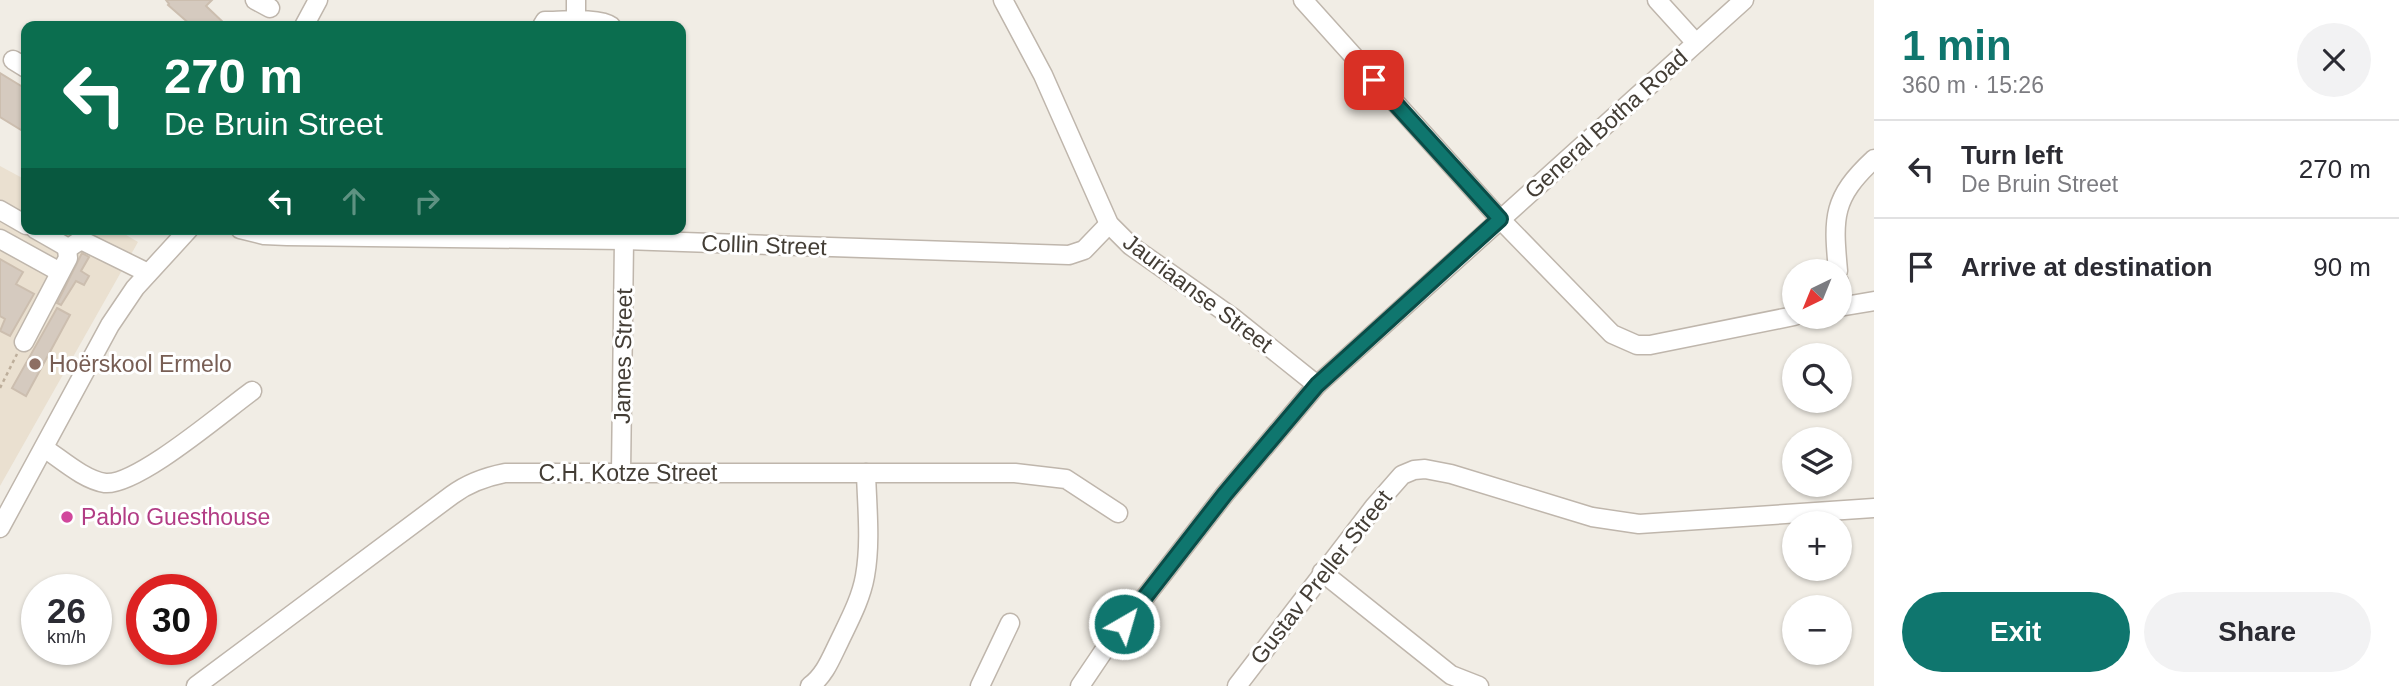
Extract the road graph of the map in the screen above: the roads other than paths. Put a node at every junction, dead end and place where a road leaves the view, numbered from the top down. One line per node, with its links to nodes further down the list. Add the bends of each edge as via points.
1 (318, 0): 7 (street)
2 (576, 0): 9 (street)
3 (1003, 0): 15 (street, Jauriaanse Street, via 1043,75)
4 (1303, 0): 13 (street)
5 (1657, 0): 10 (street)
6 (1744, 0): 10 (street, General Botha Road)
7 (307, 21)
8 (545, 21): 9 (street)
9 (576, 21)
10 (1696, 43): 13 (street, General Botha Road)
11 (1874, 159): 22 (street, via 1838,205)
12 (0, 210): 14 (street)
13 (1500, 219): 27 (street, via 1624,341 1650,345); 29 (street, General Botha Road)
14 (21, 222)
15 (1109, 224): 20 (street, Collin Street, via 1084,250 1069,255); 29 (street, Jauriaanse Street, via 1131,246)
16 (45, 235): 21 (street)
17 (183, 235): 24 (street)
18 (264, 235): 20 (street, Collin Street)
19 (0, 239): 23 (street)
20 (624, 240): 32 (street, James Street)
21 (67, 248): 23 (street, via 68,258); 24 (street, via 81,240)
22 (1837, 259)
23 (60, 272): 28 (street)
24 (148, 273): 31 (street, via 110,325)
25 (1874, 301): 26 (street)
26 (1852, 304)
27 (1782, 318)
28 (23, 342)
29 (1317, 385): 43 (street, General Botha Road, via 1216,505)
30 (252, 391): 31 (street, via 153,464 117,482 90,478)
31 (44, 448): 36 (street)
32 (621, 473): 33 (street, C.H. Kotze Street); 40 (street, C.H. Kotze Street, via 505,473 464,486)
33 (866, 473): 35 (street, C.H. Kotze Street, via 1049,475 1072,482); 41 (street, via 864,578 828,664)
34 (1874, 508): 37 (street, Gustav Preller Street, via 1639,524 1592,517 1425,469 1398,478)
35 (1118, 513)
36 (0, 528)
37 (1322, 572): 39 (street); 44 (street, Gustav Preller Street)
38 (1010, 624): 42 (street)
39 (1448, 680): 45 (street)
40 (196, 686)
41 (810, 686)
42 (980, 686)
43 (1080, 686)
44 (1237, 686)
45 (1479, 686)

